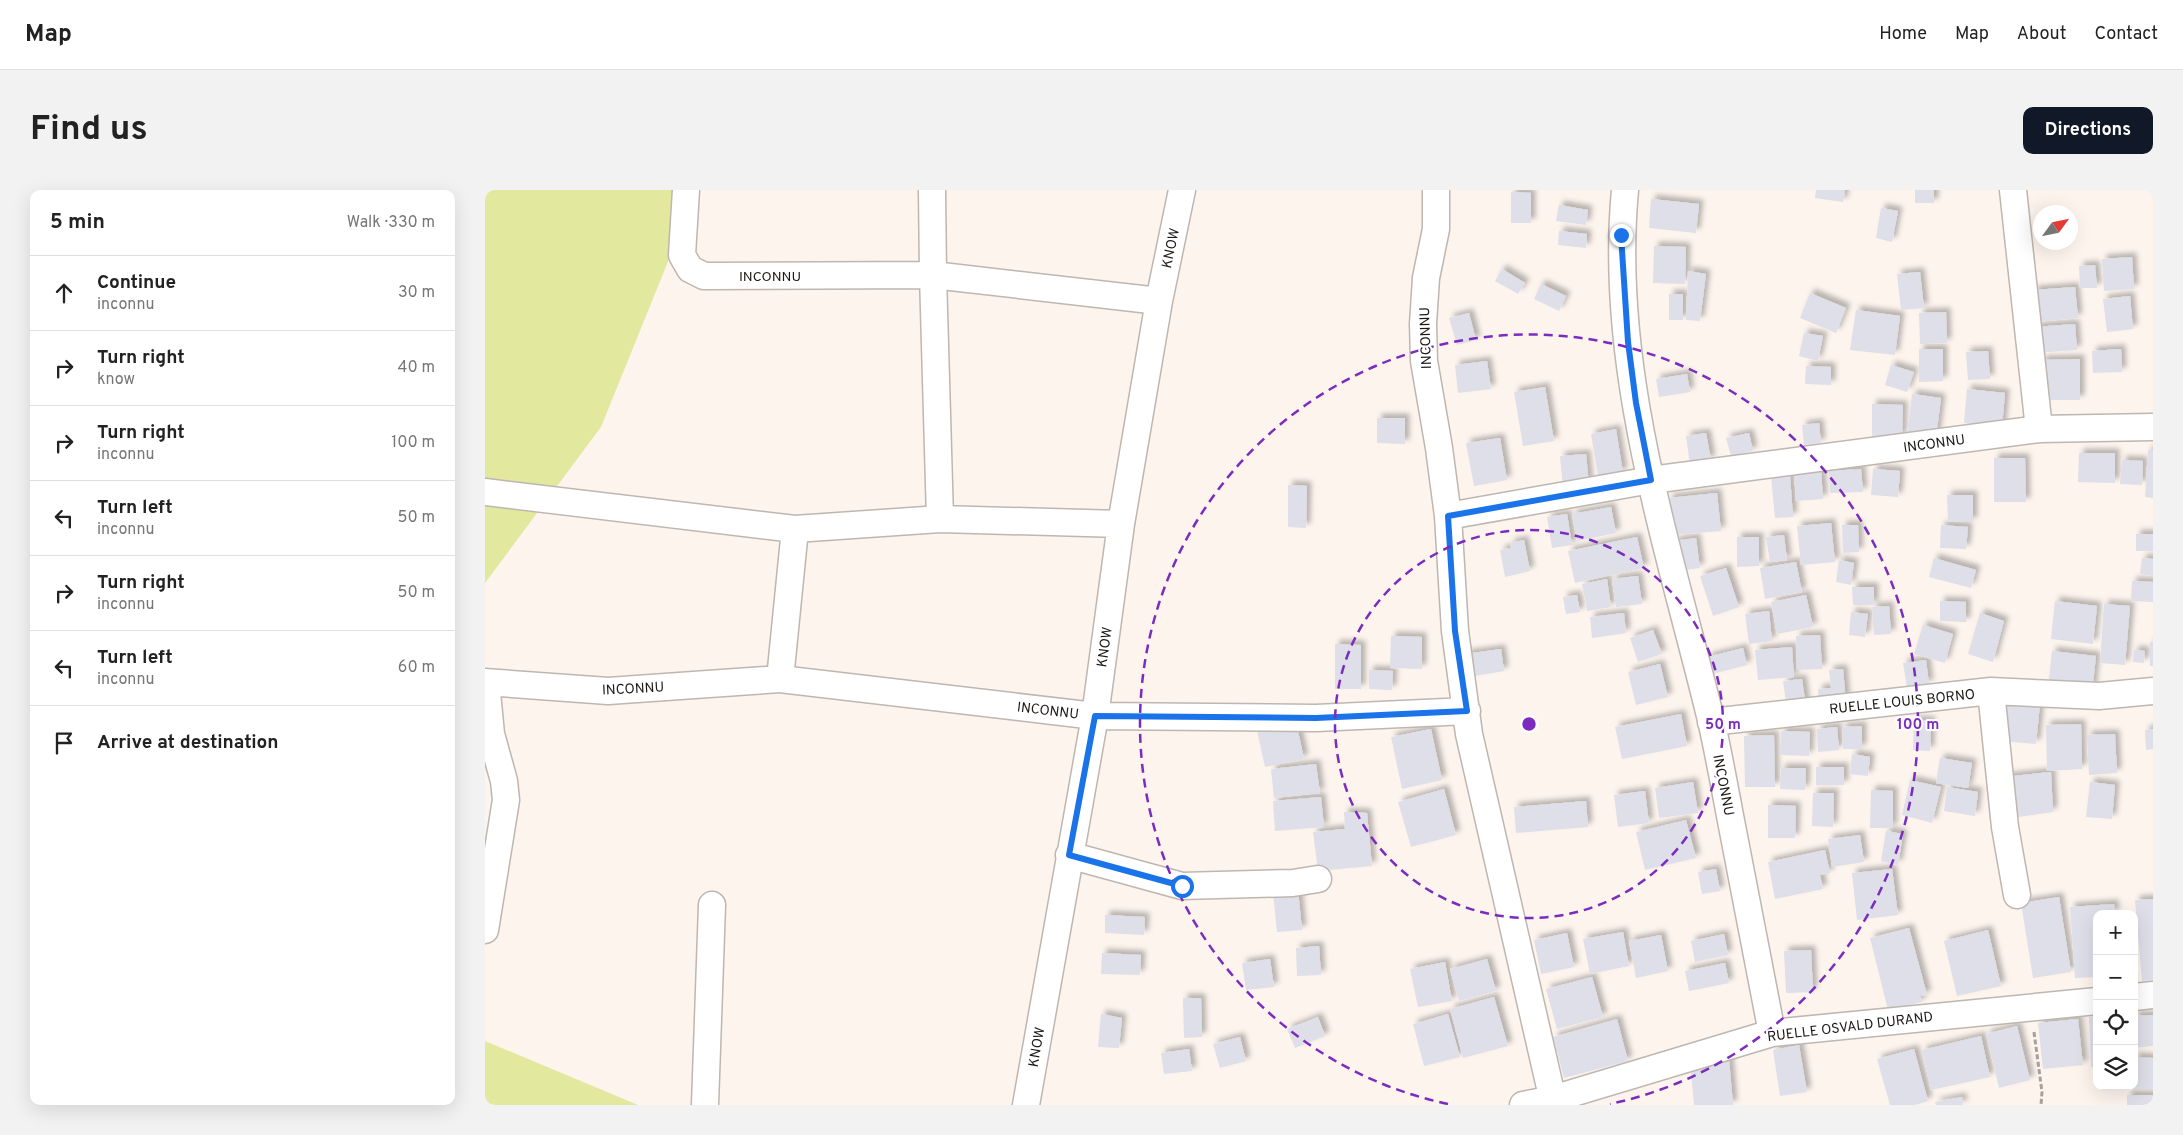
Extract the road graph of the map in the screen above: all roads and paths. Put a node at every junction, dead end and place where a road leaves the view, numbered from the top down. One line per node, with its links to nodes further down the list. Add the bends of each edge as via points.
1 (686, 190): 7 (street, INCONNU, via 682,255 690,270 705,276)
2 (932, 190): 7 (street)
3 (1182, 190): 8 (street, KNOW)
4 (1436, 190): 13 (street, INCONNU, via 1436,228 1426,278 1423,352)
5 (1625, 190): 11 (street, INCONNU, via 1621,235 1624,297 1636,403)
6 (2013, 190): 10 (street)
7 (933, 275): 8 (street, INCONNU); 14 (street)
8 (1159, 301): 15 (street, KNOW)
9 (2153, 427): 10 (street, INCONNU)
10 (2039, 429): 11 (street, INCONNU)
11 (1651, 480): 13 (street, INCONNU); 23 (street, INCONNU)
12 (485, 492): 16 (street)
13 (1448, 516): 21 (street, INCONNU, via 1455,631)
14 (940, 519): 15 (street); 16 (street)
15 (1121, 524): 22 (street, KNOW)
16 (795, 529): 17 (street)
17 (780, 679): 18 (street, INCONNU, via 608,691); 22 (street, INCONNU)
18 (485, 682): 28 (street, INCONNU, via 491,734 506,800)
19 (1991, 691): 20 (street, RUELLE LOUIS BORNO, via 2099,696); 23 (street, RUELLE LOUIS BORNO); 26 (street, via 2005,827)
20 (2153, 691)
21 (1467, 711): 22 (street, INCONNU, via 1316,718); 34 (street, INCONNU, via 1469,734)
22 (1095, 716): 24 (street, KNOW)
23 (1711, 722): 33 (street, INCONNU)
24 (1069, 855): 25 (street, via 1182,886 1293,883); 36 (street, KNOW)
25 (1317, 879)
26 (2017, 895)
27 (712, 905): 35 (street)
28 (485, 930)
29 (2153, 996): 30 (street)
30 (2138, 997)
31 (2093, 1001): 32 (street, RUELLE OSVALD DURAND)
32 (2030, 1007): 33 (street, RUELLE OSVALD DURAND); 38 (path)
33 (1772, 1033): 34 (street, RUELLE OSVALD DURAND)
34 (1554, 1102): 37 (street, RUELLE OSVALD DURAND)
35 (705, 1105)
36 (1027, 1105)
37 (1523, 1105)
38 (2041, 1105)

